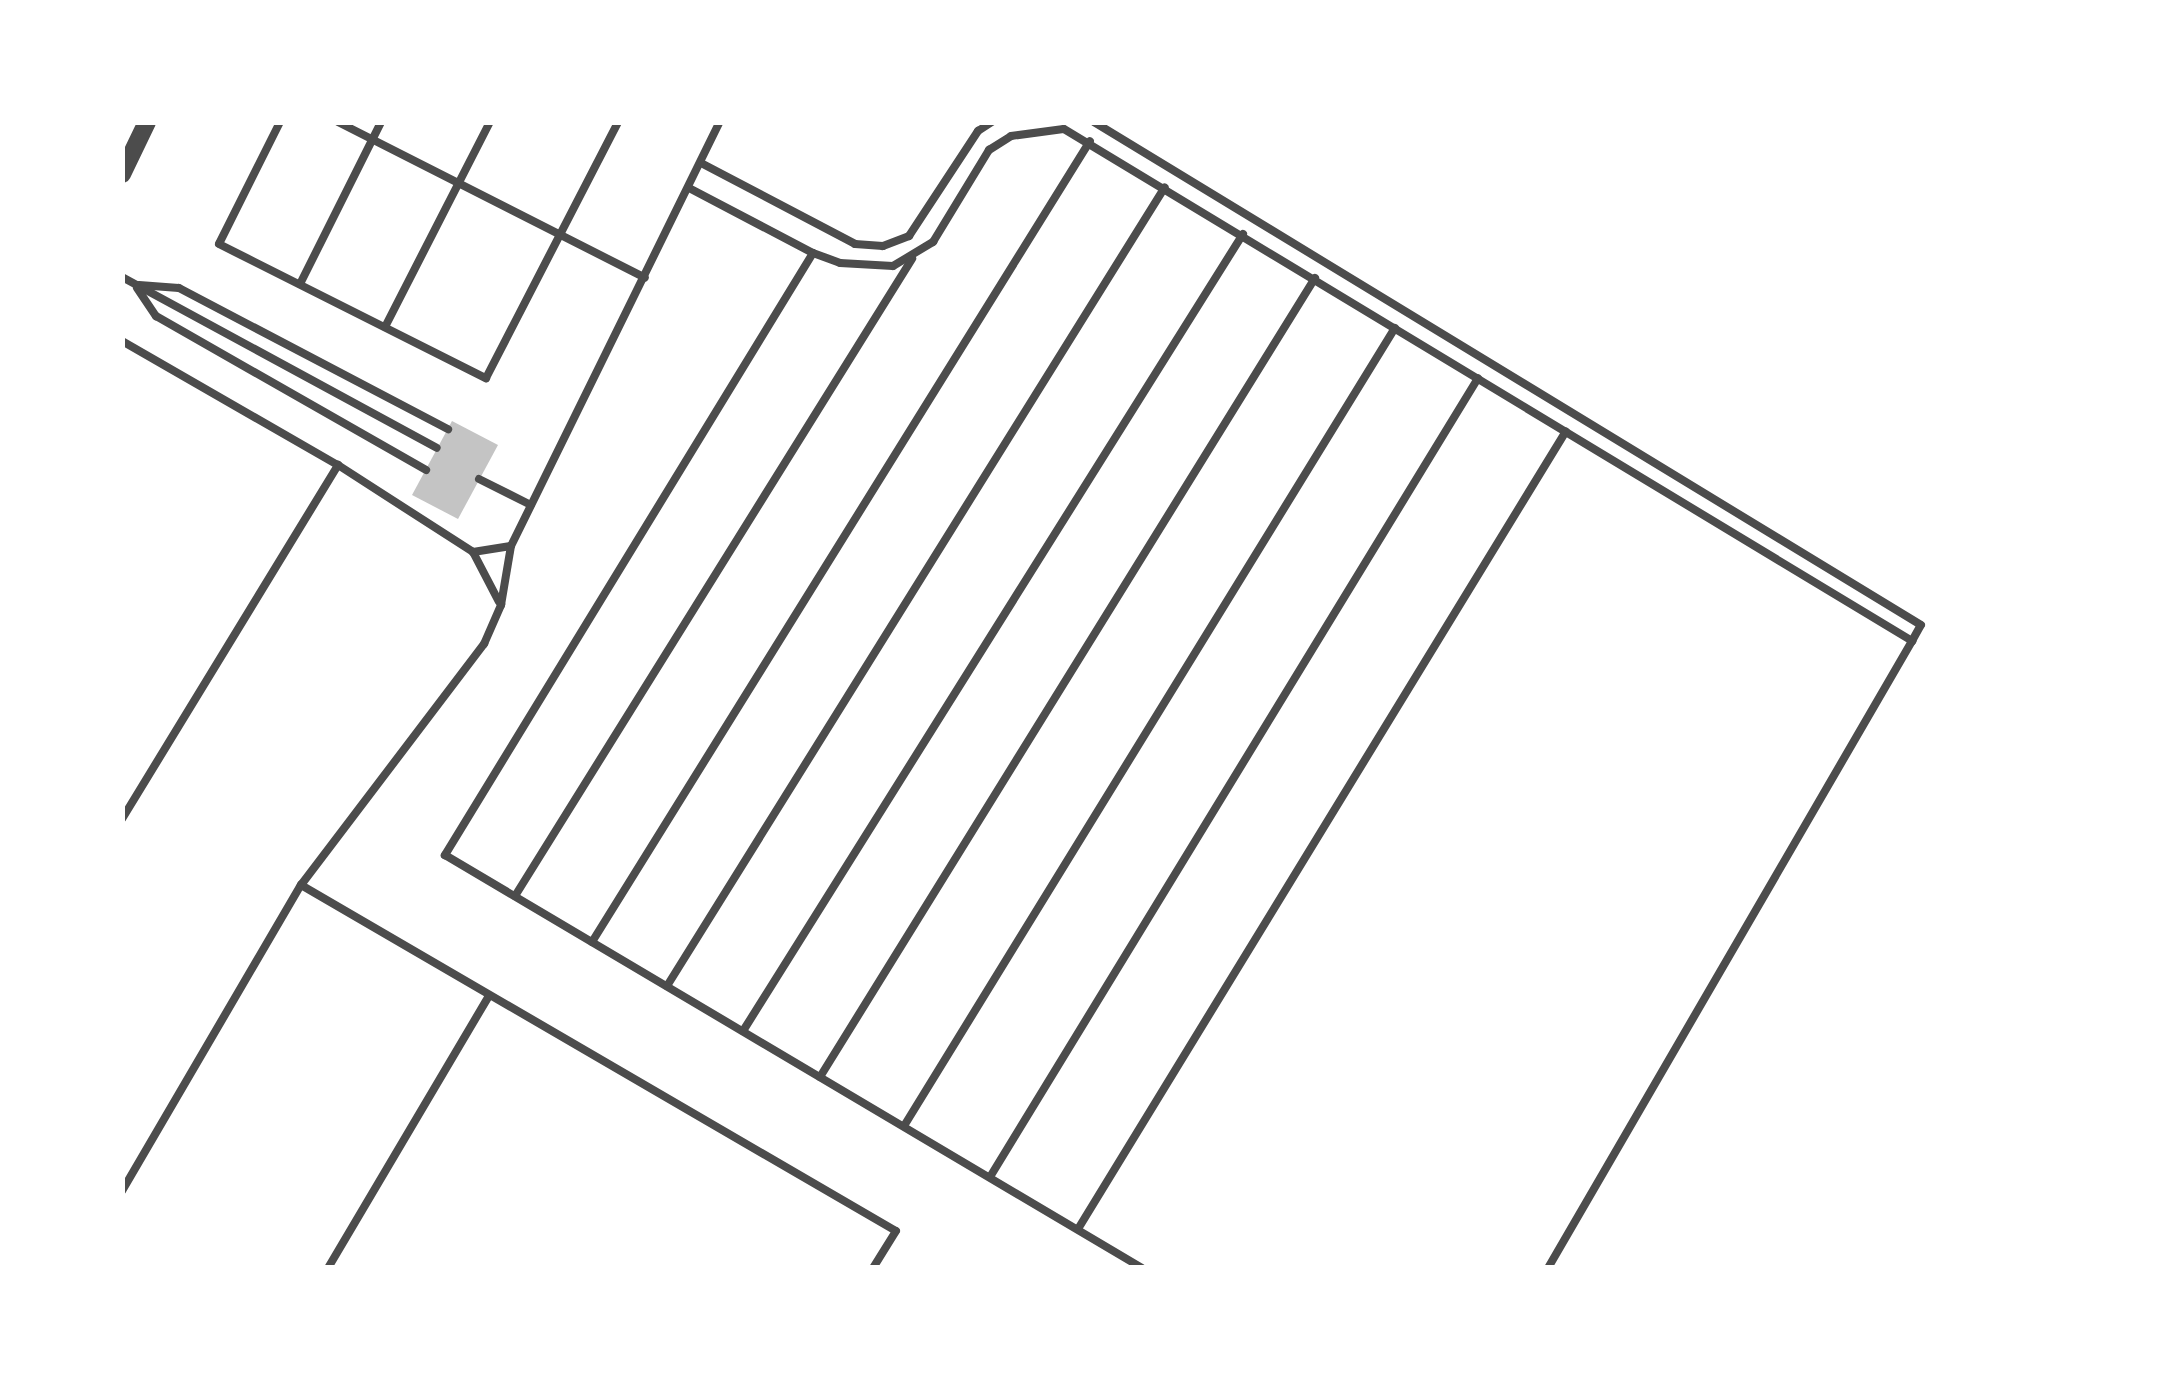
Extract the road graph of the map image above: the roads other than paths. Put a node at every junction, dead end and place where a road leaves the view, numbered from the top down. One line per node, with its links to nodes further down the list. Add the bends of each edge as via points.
1 (147, 122): 13 (street)
2 (280, 122): 25 (lane, via 219,244)
3 (338, 122): 10 (lane)
4 (382, 122): 10 (lane)
5 (490, 122): 14 (lane)
6 (618, 122): 17 (lane)
7 (720, 122): 12 (lane)
8 (992, 122): 12 (lane, via 978,131 917,227 882,246 855,244)
9 (1094, 122): 40 (lane, via 1921,626)
10 (373, 140): 14 (lane); 25 (lane)
11 (1090, 141): 15 (lane); 20 (lane, via 1064,129 1043,129 1000,143 932,242); 44 (lane)
12 (701, 163): 16 (lane)
13 (122, 174)
14 (459, 184): 17 (lane); 26 (lane)
15 (1165, 187): 18 (lane); 45 (lane)
16 (688, 188): 19 (lane); 22 (lane)
17 (557, 234): 22 (lane); 26 (lane, via 486,378)
18 (1243, 234): 23 (lane); 47 (lane)
19 (813, 253): 20 (lane, via 868,267); 43 (lane, via 445,855)
20 (913, 258): 43 (lane)
21 (122, 277): 24 (lane)
22 (644, 278): 36 (lane)
23 (1314, 278): 27 (lane); 48 (lane)
24 (135, 284): 30 (lane, via 179,288); 32 (lane); 34 (lane, via 156,316)
25 (300, 284): 26 (lane)
26 (385, 327)
27 (1396, 328): 29 (lane); 49 (lane)
28 (122, 341): 33 (lane)
29 (1478, 378): 31 (lane); 50 (lane)
30 (448, 429)
31 (1566, 431): 40 (lane); 52 (lane)
32 (438, 448)
33 (338, 465): 38 (lane); 41 (lane)
34 (426, 470)
35 (479, 479): 36 (lane)
36 (532, 505): 37 (lane)
37 (511, 546): 38 (lane); 39 (lane)
38 (473, 552): 39 (lane)
39 (500, 604): 42 (lane, via 484,644)
40 (1912, 641): 56 (lane)
41 (122, 818)
42 (302, 885): 46 (lane); 51 (lane)
43 (515, 896): 44 (lane)
44 (592, 942): 45 (lane)
45 (667, 986): 47 (lane)
46 (488, 997): 53 (lane); 54 (lane, via 896,1231)
47 (742, 1030): 48 (lane)
48 (820, 1077): 49 (lane)
49 (904, 1126): 50 (lane)
50 (990, 1177): 52 (lane)
51 (122, 1190)
52 (1078, 1229): 55 (lane)
53 (328, 1268)
54 (873, 1268)
55 (1142, 1268)
56 (1548, 1268)

